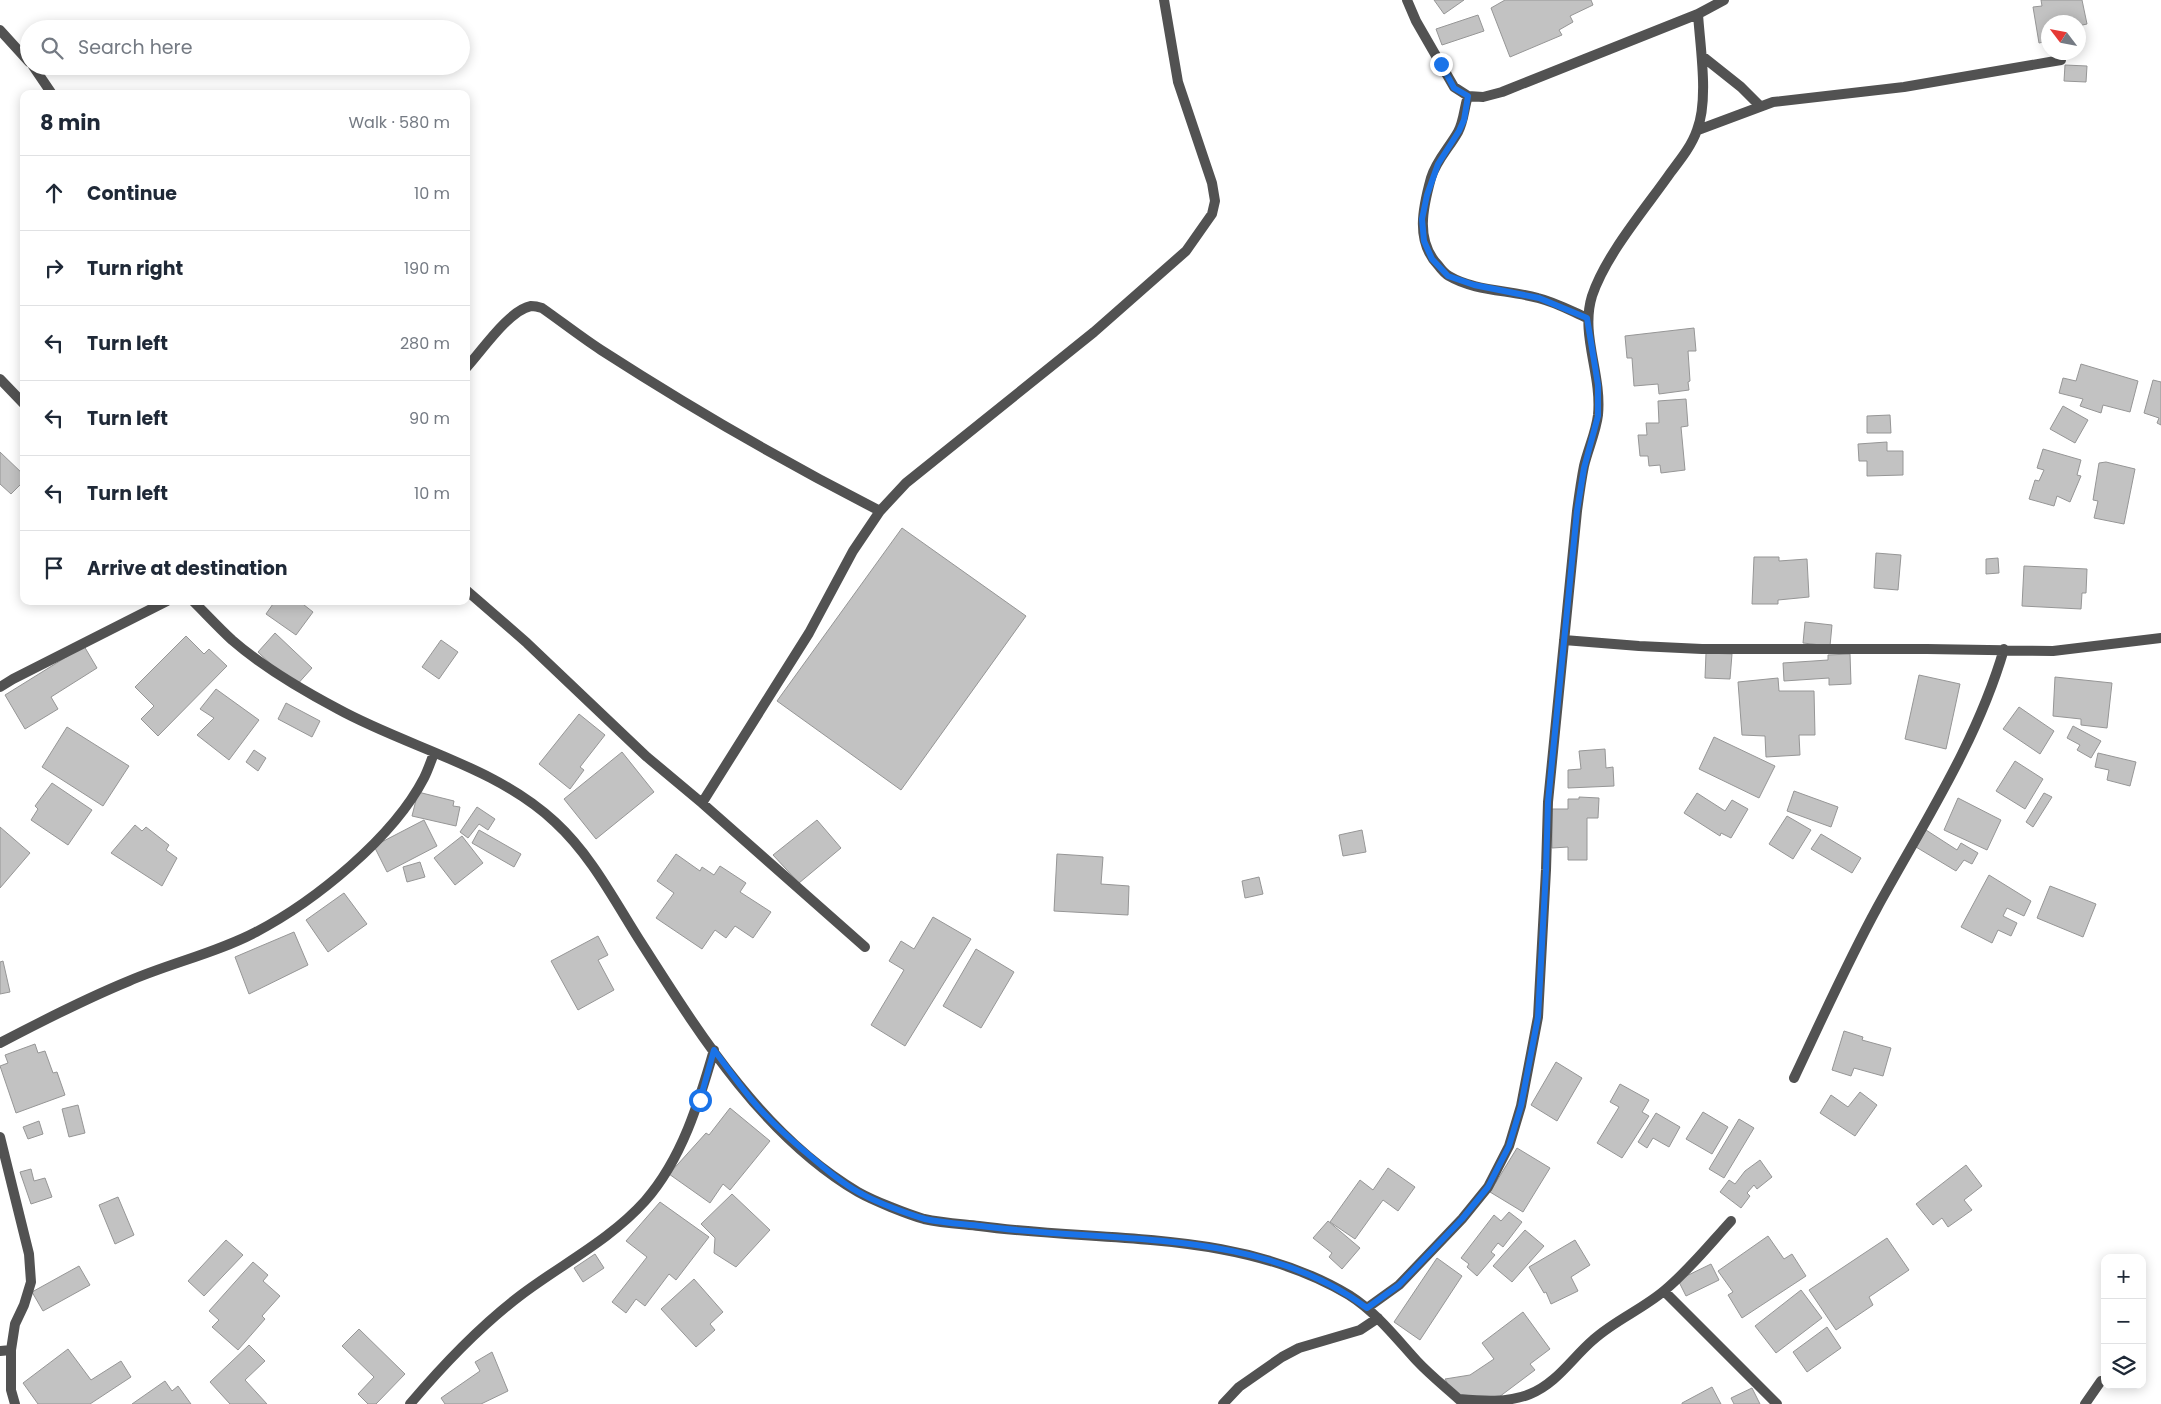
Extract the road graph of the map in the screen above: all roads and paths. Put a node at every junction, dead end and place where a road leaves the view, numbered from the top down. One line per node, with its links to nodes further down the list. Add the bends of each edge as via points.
1 (1164, 0): 18 (street, via 1178,82 1212,183 1215,201 1212,214 1186,251 1094,332 906,483)
2 (1407, 0): 11 (street, via 1454,88)
3 (1724, 0): 4 (street)
4 (1698, 14): 7 (street); 11 (street, via 1502,92 1482,97)
5 (0, 30): 6 (street)
6 (20, 52)
7 (1702, 56): 12 (street); 13 (street, via 1702,109)
8 (2060, 60): 12 (street, via 1904,87)
9 (39, 75): 10 (street)
10 (49, 90)
11 (1468, 96): 14 (street, via 1464,120 1438,164 1427,195 1422,219 1424,241 1432,259 1448,276 1474,285 1539,298)
12 (1760, 106): 13 (street)
13 (1698, 130): 14 (street, via 1606,267)
14 (1587, 318): 23 (street, via 1598,385 1598,416 1577,511)
15 (470, 364): 18 (street, via 508,321 532,306 542,308 661,388 797,469)
16 (0, 379): 17 (street)
17 (20, 400)
18 (880, 511): 27 (street, via 853,551 780,682)
19 (470, 593): 27 (street, via 527,643 646,758)
20 (159, 605): 25 (street)
21 (197, 605): 26 (street, via 235,642 281,675 339,710)
22 (2161, 638): 24 (street, via 2053,651)
23 (1564, 640): 24 (street, via 1702,649); 35 (street, via 1548,802 1538,1017 1527,1078 1509,1146 1488,1187 1462,1219 1399,1285)
24 (2004, 650): 31 (street, via 1956,765 1876,910)
25 (0, 688)
26 (434, 753): 29 (street, via 425,778 405,809 374,844 334,880 291,911 255,932 64,1009); 30 (street, via 515,791 555,822 592,863 680,1003)
27 (702, 803): 28 (street)
28 (865, 947)
29 (0, 1043)
30 (714, 1050): 35 (street, via 751,1099 784,1134 826,1170 861,1194 925,1219 1028,1233 1174,1242 1250,1254 1331,1286); 42 (street, via 700,1100 683,1139 645,1201 618,1227 520,1296 467,1342)
31 (1794, 1078)
32 (0, 1137): 37 (street, via 29,1254 30,1282)
33 (1731, 1221): 34 (street)
34 (1664, 1291): 40 (street, via 1616,1321 1547,1386 1529,1395); 44 (street)
35 (1367, 1308): 36 (street)
36 (1378, 1318): 40 (street, via 1440,1385); 43 (street, via 1360,1330 1299,1348 1282,1357 1239,1387)
37 (11, 1350): 38 (street); 41 (street, via 11,1390)
38 (0, 1351)
39 (2101, 1381): 45 (street)
40 (1461, 1402)
41 (16, 1404)
42 (410, 1404)
43 (1223, 1404)
44 (1777, 1404)
45 (2085, 1404)

